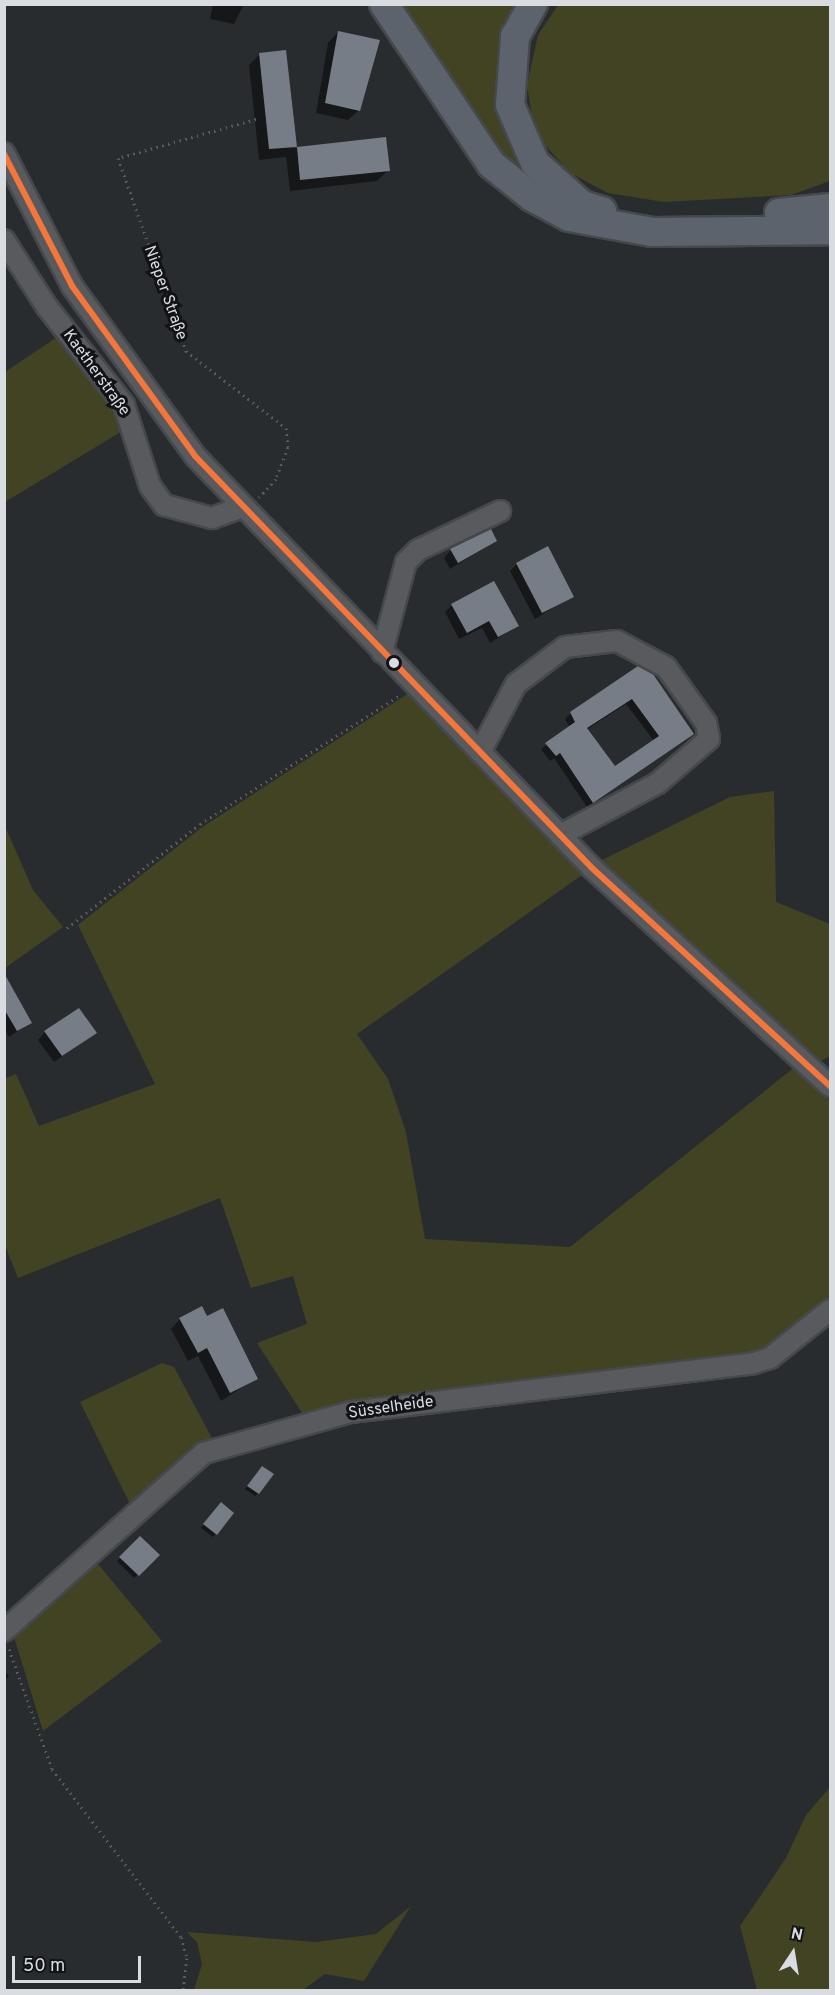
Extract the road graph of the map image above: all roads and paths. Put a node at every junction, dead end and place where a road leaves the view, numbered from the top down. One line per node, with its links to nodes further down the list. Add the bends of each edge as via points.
1 (384, 4): 5 (highway, via 403,26 491,164 531,197 569,218 652,232)
2 (533, 4): 5 (highway, via 515,36 510,105 535,164 582,205 653,222)
3 (256, 119): 7 (path, Nieper Straße, via 118,158 186,351 286,428 288,447 276,479)
4 (4, 153): 7 (street, via 72,286 109,344)
5 (830, 225)
6 (4, 240): 7 (street, Kaetherstraße, via 47,307 124,405 150,486 164,505 212,518)
7 (242, 507): 9 (street)
8 (500, 511): 9 (street, via 418,550 406,562)
9 (382, 652): 10 (street)
10 (414, 686): 11 (street); 13 (path, via 200,824)
11 (480, 752): 12 (street); 12 (street, via 516,684 565,647 617,641 666,667 706,723 709,739 658,783)
12 (560, 835): 14 (street, via 645,920)
13 (67, 928)
14 (831, 1086)
15 (831, 1310): 16 (street, Süsselheide, via 770,1358 754,1363 351,1412 204,1453)
16 (4, 1631)
17 (4, 1641): 18 (path, via 52,1768 181,1937 187,1958)
18 (183, 1990)

